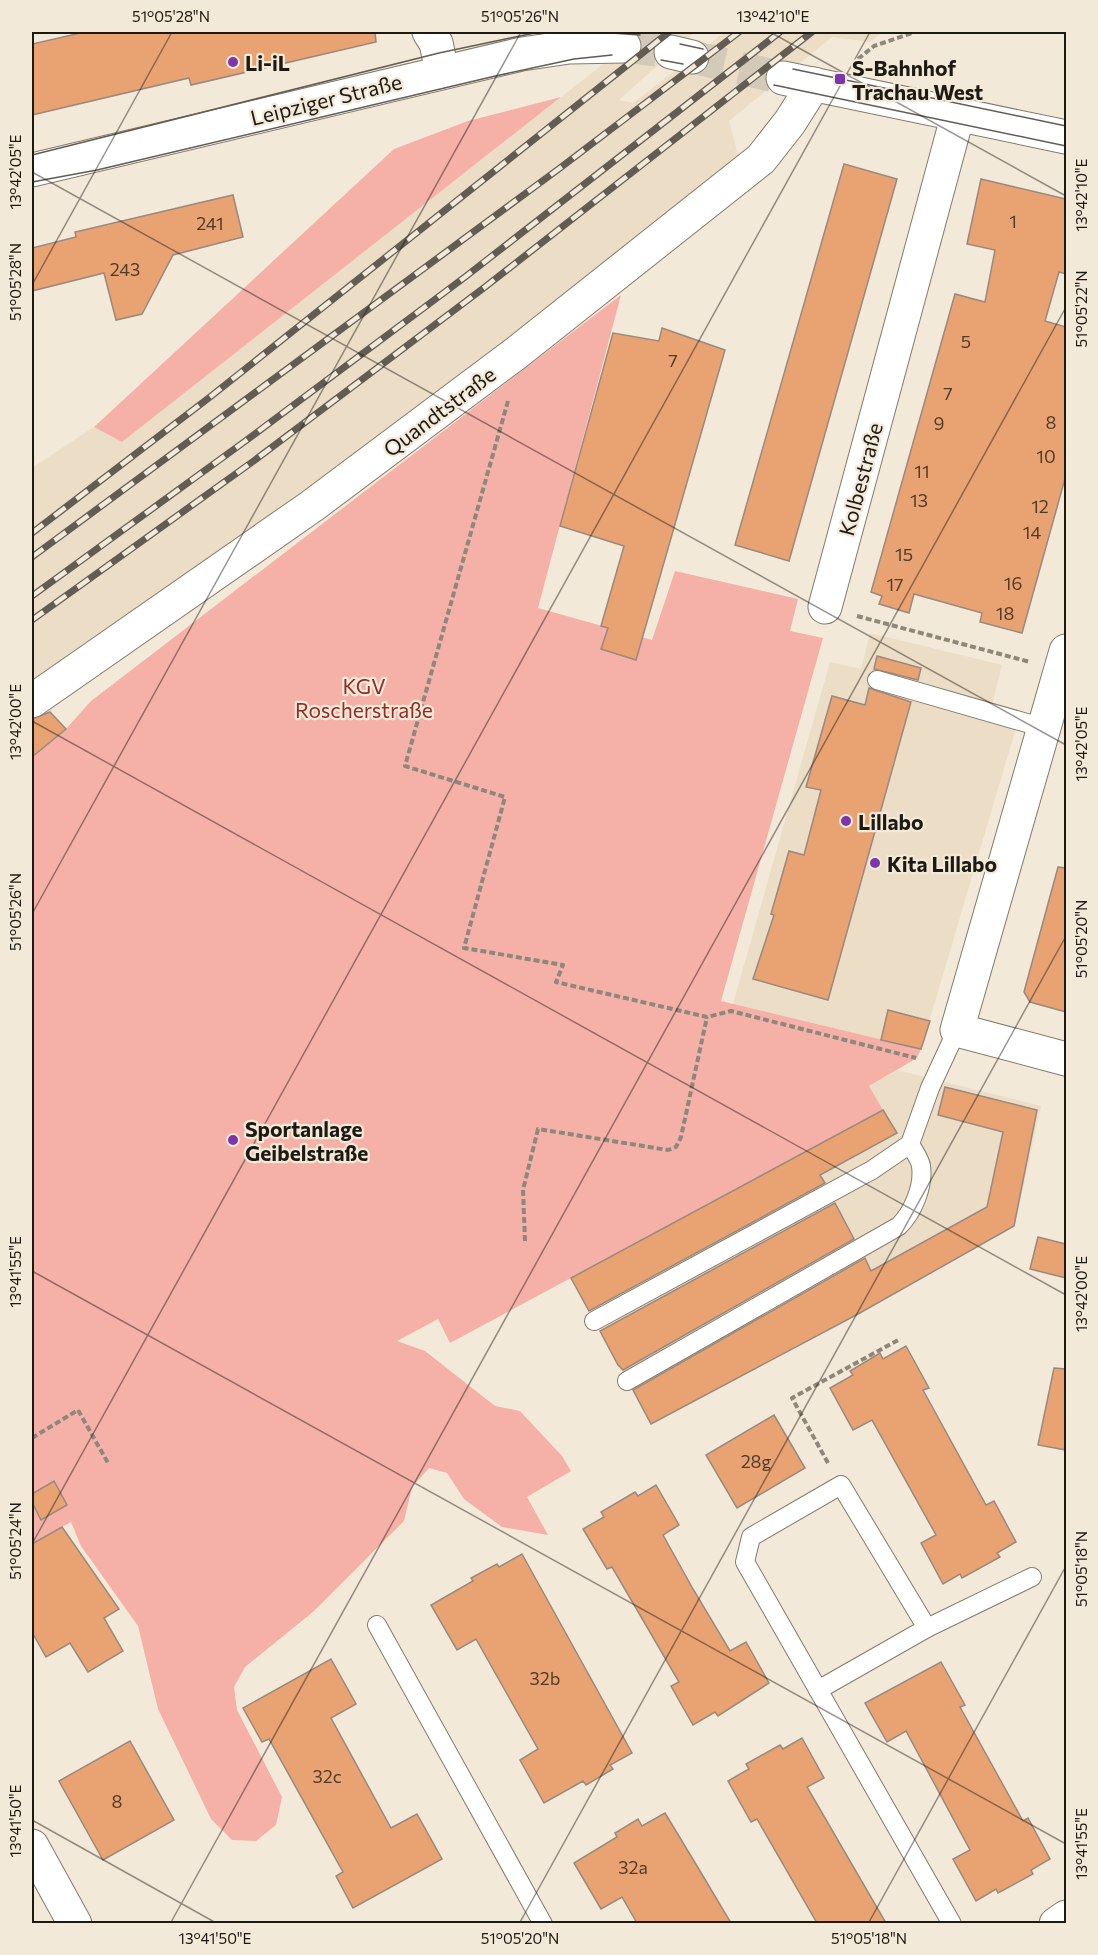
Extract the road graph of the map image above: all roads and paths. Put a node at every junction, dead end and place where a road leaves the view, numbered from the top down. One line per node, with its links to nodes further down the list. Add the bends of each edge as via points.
1 (429, 32): 5 (street, via 436,43)
2 (915, 32): 6 (path, via 874,46 845,69)
3 (569, 39): 4 (street, Leipziger Straße); 5 (street, Leipziger Straße, via 522,54)
4 (624, 46)
5 (442, 70): 9 (street, Leipziger Straße)
6 (813, 84): 7 (street); 10 (street, Quandtstraße, via 761,159)
7 (958, 114): 8 (street); 11 (street, Kolbestraße)
8 (1066, 137)
9 (32, 170)
10 (515, 354): 14 (street, Quandtstraße, via 312,506); 16 (path, via 515,377 405,766 505,797 464,948 562,964 556,982)
11 (825, 607): 12 (path)
12 (1064, 661): 15 (street)
13 (877, 680): 15 (lane)
14 (32, 701)
15 (1044, 728): 17 (street)
16 (707, 1017): 17 (path, via 731,1011 916,1058); 20 (path, via 676,1147 668,1150 538,1129 523,1190)
17 (957, 1030): 18 (street); 19 (lane)
18 (1066, 1059)
19 (910, 1144): 21 (lane, via 872,1170); 23 (lane, via 921,1165 916,1199 908,1218 899,1226)
20 (525, 1240)
21 (594, 1321)
22 (900, 1339): 26 (path, via 792,1398)
23 (627, 1381)
24 (32, 1438): 25 (path, via 78,1410)
25 (108, 1463)
26 (841, 1485): 29 (lane); 30 (lane, via 751,1536 745,1562)
27 (1032, 1576): 29 (lane)
28 (377, 1625): 33 (lane)
29 (927, 1628): 30 (lane)
30 (818, 1690): 34 (lane)
31 (32, 1846): 32 (street)
32 (75, 1923)
33 (543, 1923)
34 (952, 1923)

